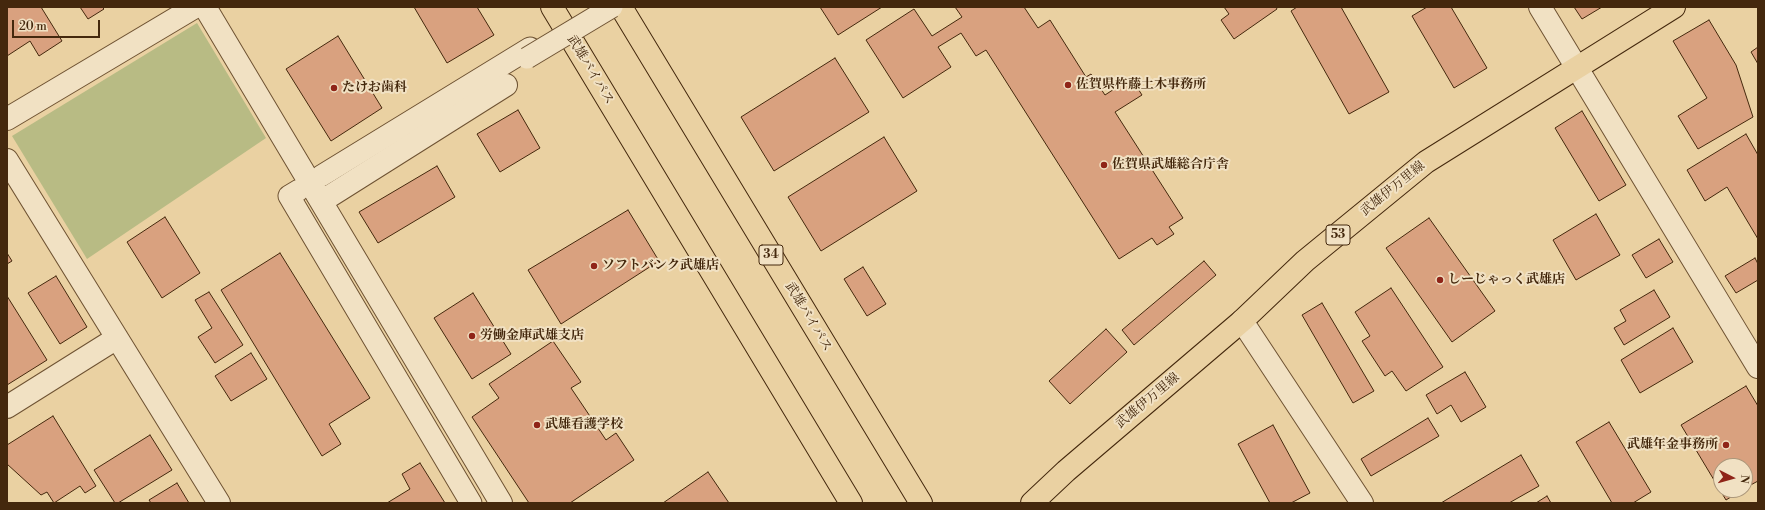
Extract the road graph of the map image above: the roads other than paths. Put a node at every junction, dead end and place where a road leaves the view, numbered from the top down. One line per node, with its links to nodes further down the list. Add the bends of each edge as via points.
1 (195, 7): 10 (street)
2 (205, 7): 14 (street)
3 (552, 7): 22 (main road, 武雄バイパス)
4 (612, 7): 12 (street, bridge, via 528,53)
5 (621, 7): 23 (main road, 武雄バイパス / 34)
6 (1540, 7): 8 (street)
7 (1674, 7): 8 (main road, 武雄伊万里線 / 53)
8 (1576, 68): 15 (main road, 武雄伊万里線 / 53, via 1426,162 1305,261); 17 (street)
9 (506, 85): 14 (street)
10 (7, 119)
11 (7, 160): 16 (street)
12 (321, 176)
13 (299, 190): 20 (street, via 289,196)
14 (322, 201): 21 (street)
15 (1242, 321): 24 (main road, 武雄伊万里線 / 53); 25 (street)
16 (117, 338): 18 (street); 19 (street)
17 (1758, 367)
18 (7, 408)
19 (219, 503)
20 (471, 503)
21 (501, 503)
22 (851, 503)
23 (921, 503)
24 (1032, 503)
25 (1362, 503)

